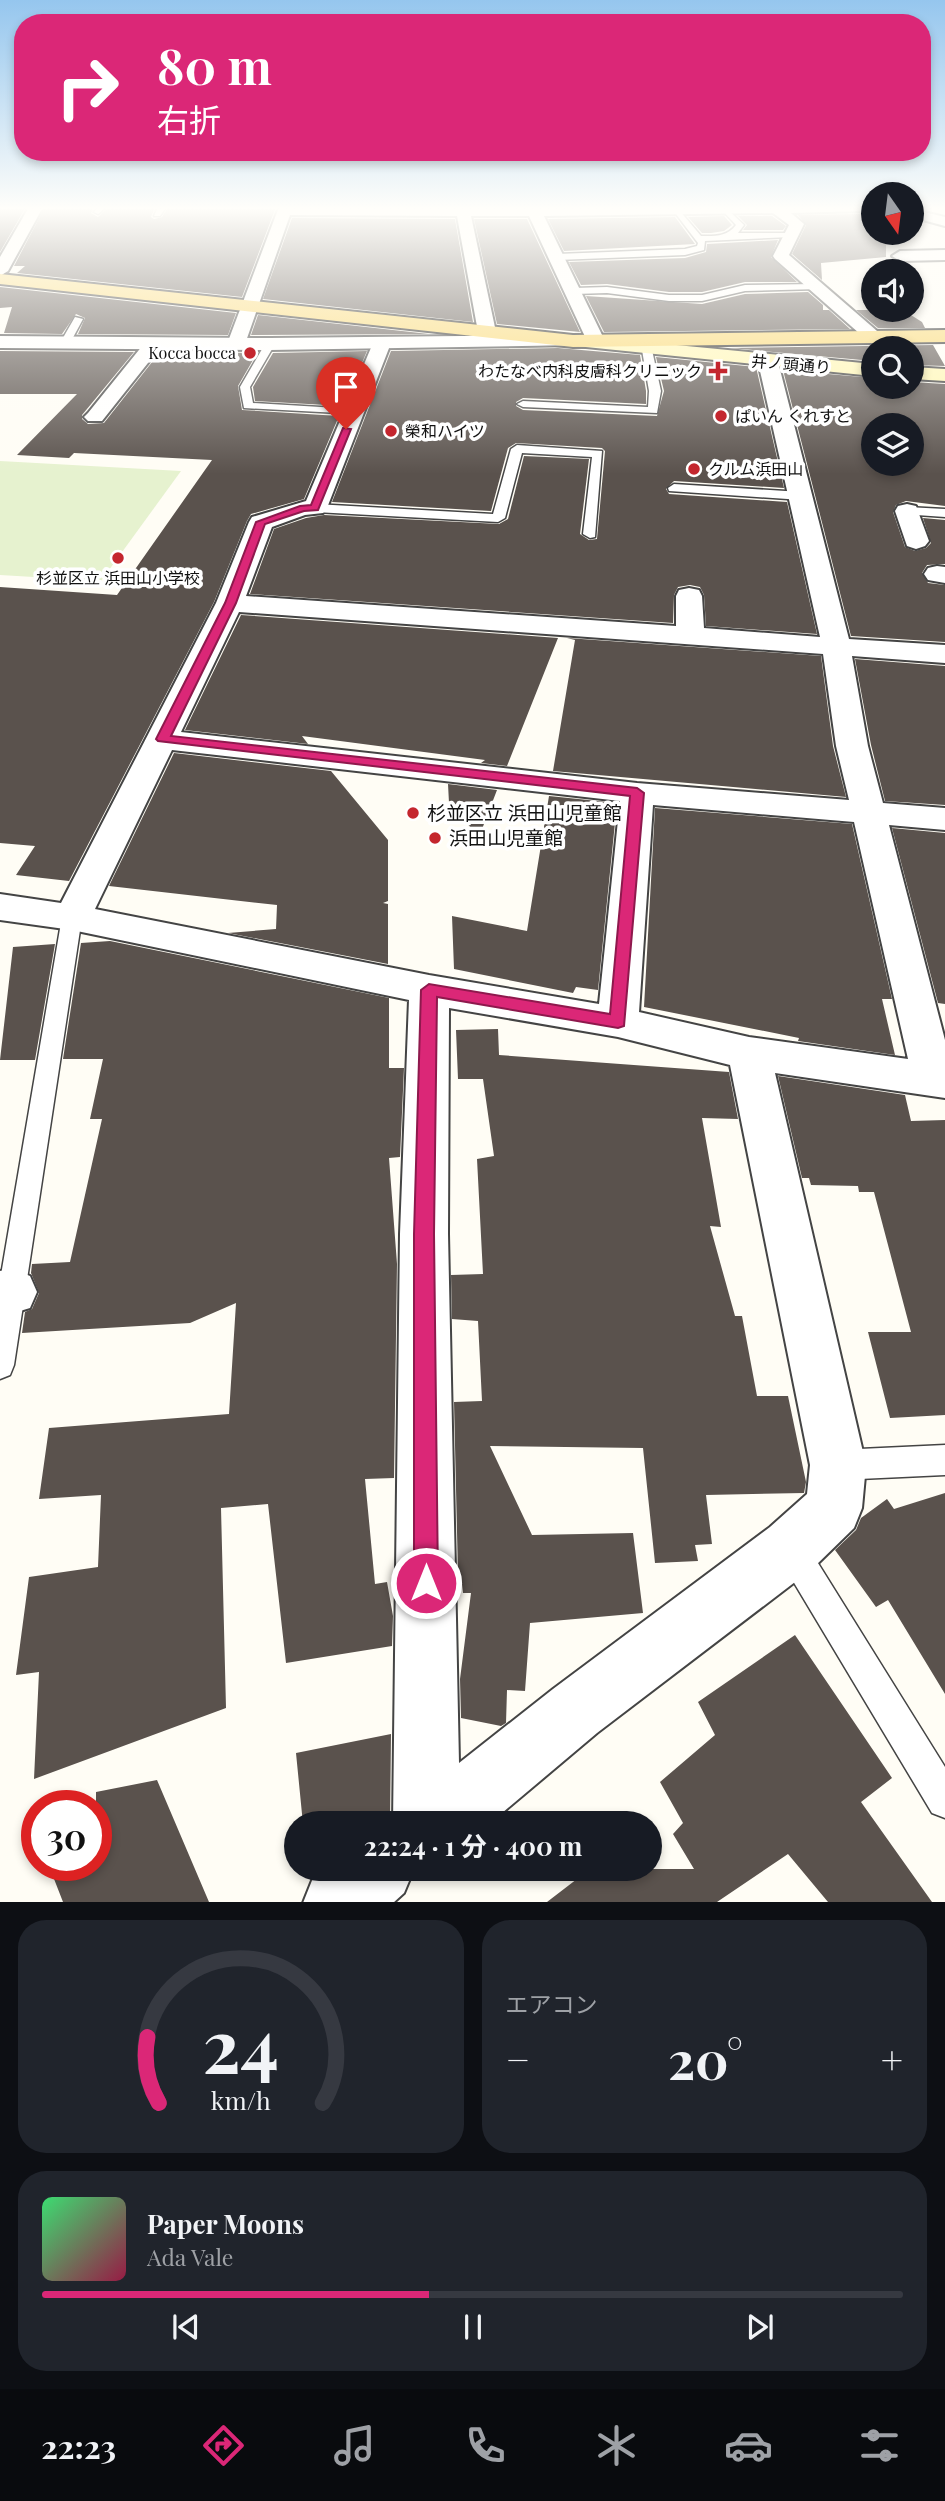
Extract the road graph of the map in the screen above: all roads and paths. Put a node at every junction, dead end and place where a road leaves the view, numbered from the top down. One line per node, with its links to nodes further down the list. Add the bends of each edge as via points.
1 (160, 296): 8 (main road, 井ノ頭通り)
2 (252, 296): 8 (street)
3 (480, 296): 10 (street)
4 (576, 296): 16 (street)
5 (654, 296): 6 (lane)
6 (712, 296)
7 (828, 296): 11 (street)
8 (248, 305): 10 (main road, 井ノ頭通り); 22 (street)
9 (78, 319): 19 (lane)
10 (487, 332): 15 (main road, 井ノ頭通り); 18 (street, via 482,340)
11 (874, 336)
12 (924, 336): 13 (main road)
13 (945, 336)
14 (861, 337): 16 (main road)
15 (573, 341): 16 (main road); 18 (street); 24 (main road, 井ノ頭通り)
16 (596, 341)
17 (0, 342): 19 (street)
18 (461, 342): 20 (street)
19 (65, 343): 21 (street)
20 (382, 343): 23 (street); 30 (street)
21 (154, 344): 22 (street); 31 (street)
22 (236, 344): 23 (street)
23 (270, 344): 30 (lane, via 244,387 248,407)
24 (647, 350): 25 (main road, 井ノ頭通り); 29 (lane, via 655,391 653,411)
25 (768, 362): 26 (main road, 井ノ頭通り); 33 (street)
26 (861, 369)
27 (924, 374): 28 (main road)
28 (945, 375)
29 (523, 404)
30 (354, 412): 34 (street)
31 (95, 417)
32 (674, 488): 33 (lane)
33 (802, 496): 44 (street)
34 (315, 508): 37 (lane, via 498,518 517,449 598,454); 41 (street, via 261,522)
35 (907, 511): 36 (lane); 38 (street)
36 (945, 513)
37 (590, 534)
38 (916, 541)
39 (689, 596): 43 (street)
40 (580, 599): 42 (street)
41 (230, 603): 42 (street); 46 (street)
42 (578, 627): 43 (street)
43 (690, 635): 44 (street)
44 (836, 645): 45 (street); 48 (street)
45 (945, 654)
46 (163, 739): 47 (street); 51 (street)
47 (637, 793): 48 (street); 53 (street)
48 (868, 812): 49 (street); 55 (street)
49 (945, 819)
50 (0, 907): 51 (street)
51 (72, 917): 52 (street); 56 (lane)
52 (429, 990): 53 (street); 62 (street, via 424,1234)
53 (618, 1022): 54 (street)
54 (749, 1053): 55 (street); 59 (street)
55 (939, 1080)
56 (6, 1293): 57 (lane)
57 (0, 1365)
58 (945, 1461): 59 (lane)
59 (838, 1465): 60 (street, via 834,1508)
60 (791, 1548): 61 (lane); 63 (street, via 575,1711)
61 (945, 1800)
62 (427, 1811)
63 (452, 1811)
64 (365, 1881): 65 (street)
65 (338, 1902)

